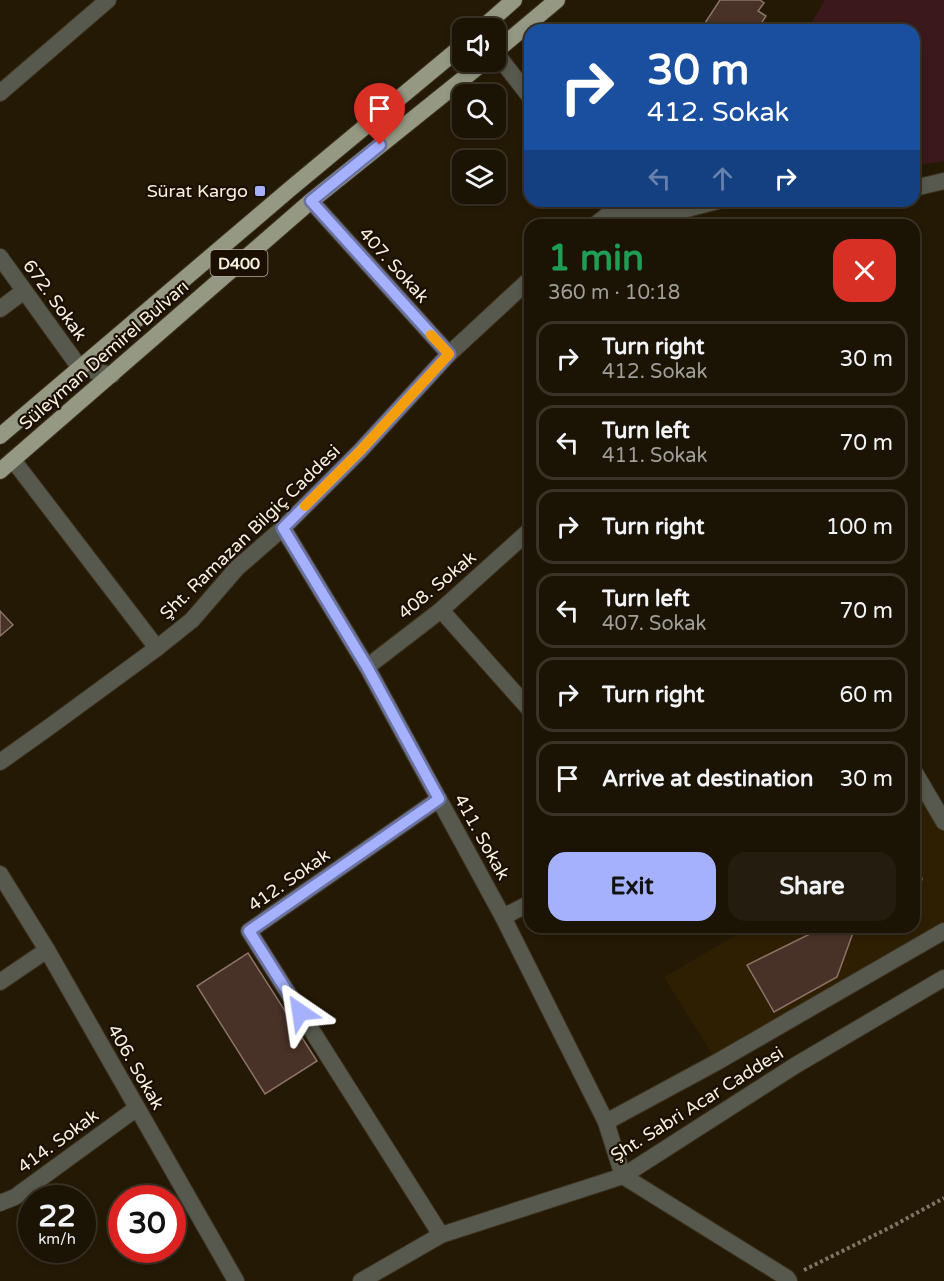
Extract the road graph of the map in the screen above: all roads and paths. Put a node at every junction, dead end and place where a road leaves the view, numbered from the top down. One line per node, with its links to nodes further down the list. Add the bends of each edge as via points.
1 (108, 0): 12 (street)
2 (514, 0): 4 (main road)
3 (557, 0): 5 (main road)
4 (493, 18)
5 (528, 24)
6 (524, 28): 7 (main road)
7 (506, 43)
8 (452, 54): 25 (main road, Süleyman Demirel Bulvarı / D400)
9 (506, 66): 11 (street)
10 (472, 72): 15 (main road, Süleyman Demirel Bulvarı / D400)
11 (524, 89)
12 (0, 93)
13 (944, 181): 14 (street)
14 (920, 187)
15 (311, 201): 24 (street, 407. Sokak); 26 (main road, Süleyman Demirel Bulvarı / D400)
16 (610, 207): 19 (street)
17 (624, 207): 18 (street, via 667,214)
18 (694, 207)
19 (601, 219)
20 (0, 257): 22 (street, 672. Sokak)
21 (524, 285): 24 (street, Şht. Ramazan Bilgiç Caddesi)
22 (24, 291): 23 (street); 25 (street, 672. Sokak)
23 (0, 309)
24 (449, 354): 29 (street, Şht. Ramazan Bilgiç Caddesi)
25 (80, 368): 26 (street, 672. Sokak); 27 (main road, Süleyman Demirel Bulvarı / D400)
26 (112, 375): 28 (main road, Süleyman Demirel Bulvarı / D400)
27 (0, 436)
28 (7, 465): 32 (street)
29 (283, 528): 32 (street, Şht. Ramazan Bilgiç Caddesi, via 237,568 192,620); 33 (street, 411. Sokak)
30 (524, 535): 31 (street, 408. Sokak)
31 (441, 610): 33 (street, 408. Sokak); 34 (street)
32 (157, 648): 35 (street, Şht. Ramazan Bilgiç Caddesi)
33 (367, 667): 37 (street, 411. Sokak)
34 (524, 703)
35 (0, 762)
36 (920, 781): 38 (street)
37 (439, 799): 41 (street, 411. Sokak); 51 (street, 412. Sokak, via 249,931)
38 (944, 822)
39 (0, 874): 43 (street, 406. Sokak)
40 (524, 906): 41 (street)
41 (503, 917): 47 (street, 411. Sokak)
42 (944, 931): 47 (street)
43 (47, 951): 45 (street); 46 (street, 406. Sokak)
44 (944, 978): 48 (street, Şht. Sabri Acar Caddesi, via 796,1065)
45 (0, 982)
46 (137, 1108): 50 (street, 414. Sokak, via 15,1197); 53 (street, 406. Sokak)
47 (606, 1122): 48 (street, 411. Sokak)
48 (623, 1176): 51 (street, Şht. Sabri Acar Caddesi); 52 (street)
49 (944, 1198): 52 (path)
50 (0, 1203)
51 (441, 1235): 54 (street, Şht. Sabri Acar Caddesi)
52 (788, 1280)
53 (237, 1281)
54 (361, 1281)

